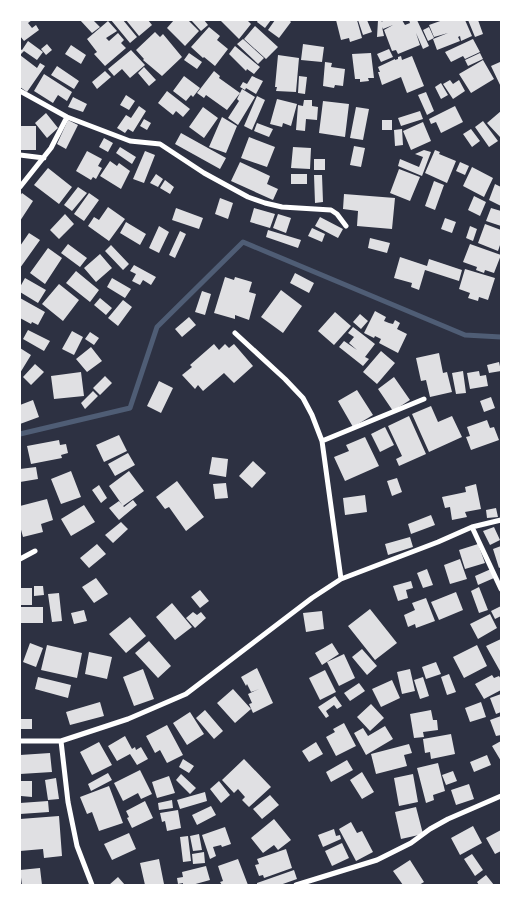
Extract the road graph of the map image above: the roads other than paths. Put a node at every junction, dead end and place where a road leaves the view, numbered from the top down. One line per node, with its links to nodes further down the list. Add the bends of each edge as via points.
1 (20, 91): 2 (street)
2 (66, 117): 4 (street); 6 (street, via 130,141 160,144 204,173 265,203 331,210)
3 (20, 155): 4 (street)
4 (44, 158): 5 (street)
5 (20, 187)
6 (346, 226)
7 (234, 332): 9 (street, via 302,398)
8 (424, 399): 9 (street)
9 (322, 440): 14 (street)
10 (501, 520): 11 (street)
11 (472, 527): 14 (street); 15 (street)
12 (35, 551): 13 (street)
13 (20, 559)
14 (341, 578): 17 (street, via 186,694 128,719)
15 (501, 589)
16 (20, 741): 17 (street)
17 (61, 741): 19 (street, via 77,846)
18 (501, 796): 20 (street, via 448,819 377,860)
19 (92, 885)
20 (296, 885)

